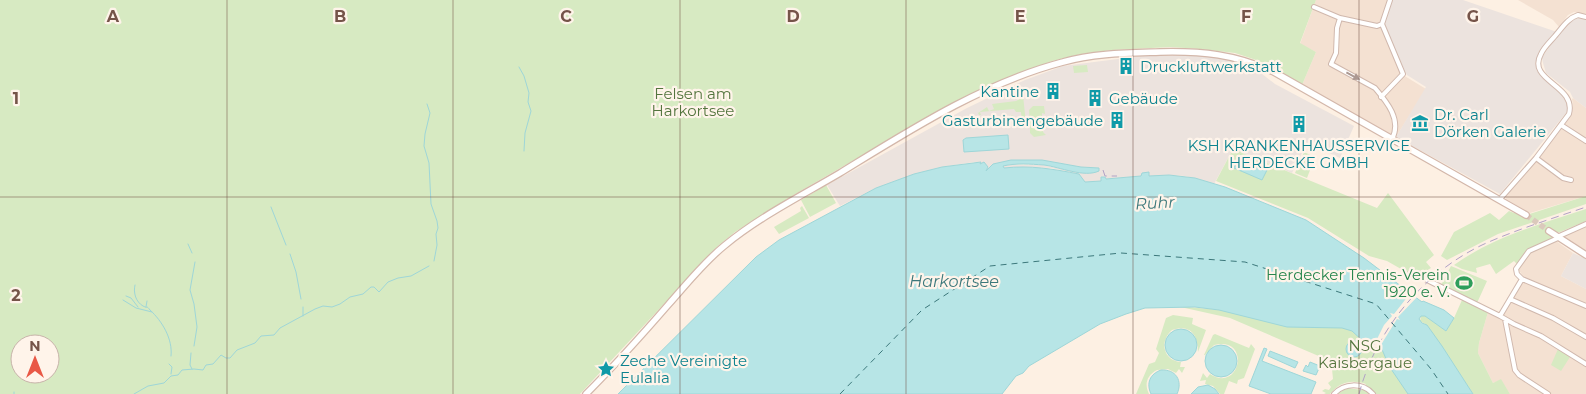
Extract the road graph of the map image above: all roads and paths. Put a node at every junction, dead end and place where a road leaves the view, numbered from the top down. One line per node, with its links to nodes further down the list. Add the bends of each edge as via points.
1 (1390, 0): 5 (street)
2 (1314, 7): 4 (street)
3 (1586, 17): 7 (street, via 1574,16 1540,55 1538,64 1542,74 1564,93 1570,103 1569,114)
4 (1340, 18): 5 (street, via 1377,26); 6 (street, one-way to 6, via 1336,53 1331,64 1375,88)
5 (1382, 24): 6 (street, via 1403,74)
6 (1381, 97): 8 (street, via 1390,106 1394,117)
7 (1561, 125): 9 (street); 10 (street)
8 (1392, 139): 12 (main road); 26 (main road, via 1286,79 1254,63 1227,55 1200,52 1113,54 1074,59 984,92 948,109 736,236 699,269)
9 (1586, 141)
10 (1536, 158): 11 (street, via 1563,178); 12 (street)
11 (1571, 180)
12 (1500, 199): 13 (main road)
13 (1526, 214)
14 (1586, 224): 16 (street)
15 (1549, 231): 16 (main road)
16 (1558, 238): 17 (main road); 19 (street, via 1526,254 1516,269)
17 (1586, 255)
18 (1410, 273): 22 (street)
19 (1522, 279): 20 (street); 21 (street)
20 (1510, 299): 22 (street); 24 (street)
21 (1586, 306)
22 (1500, 316): 23 (street)
23 (1505, 319): 25 (street, via 1541,336); 29 (street, via 1515,370)
24 (1586, 337)
25 (1586, 364)
26 (586, 394)
27 (1334, 394): 28 (street, via 1347,385 1365,388)
28 (1373, 394)
29 (1548, 394)

